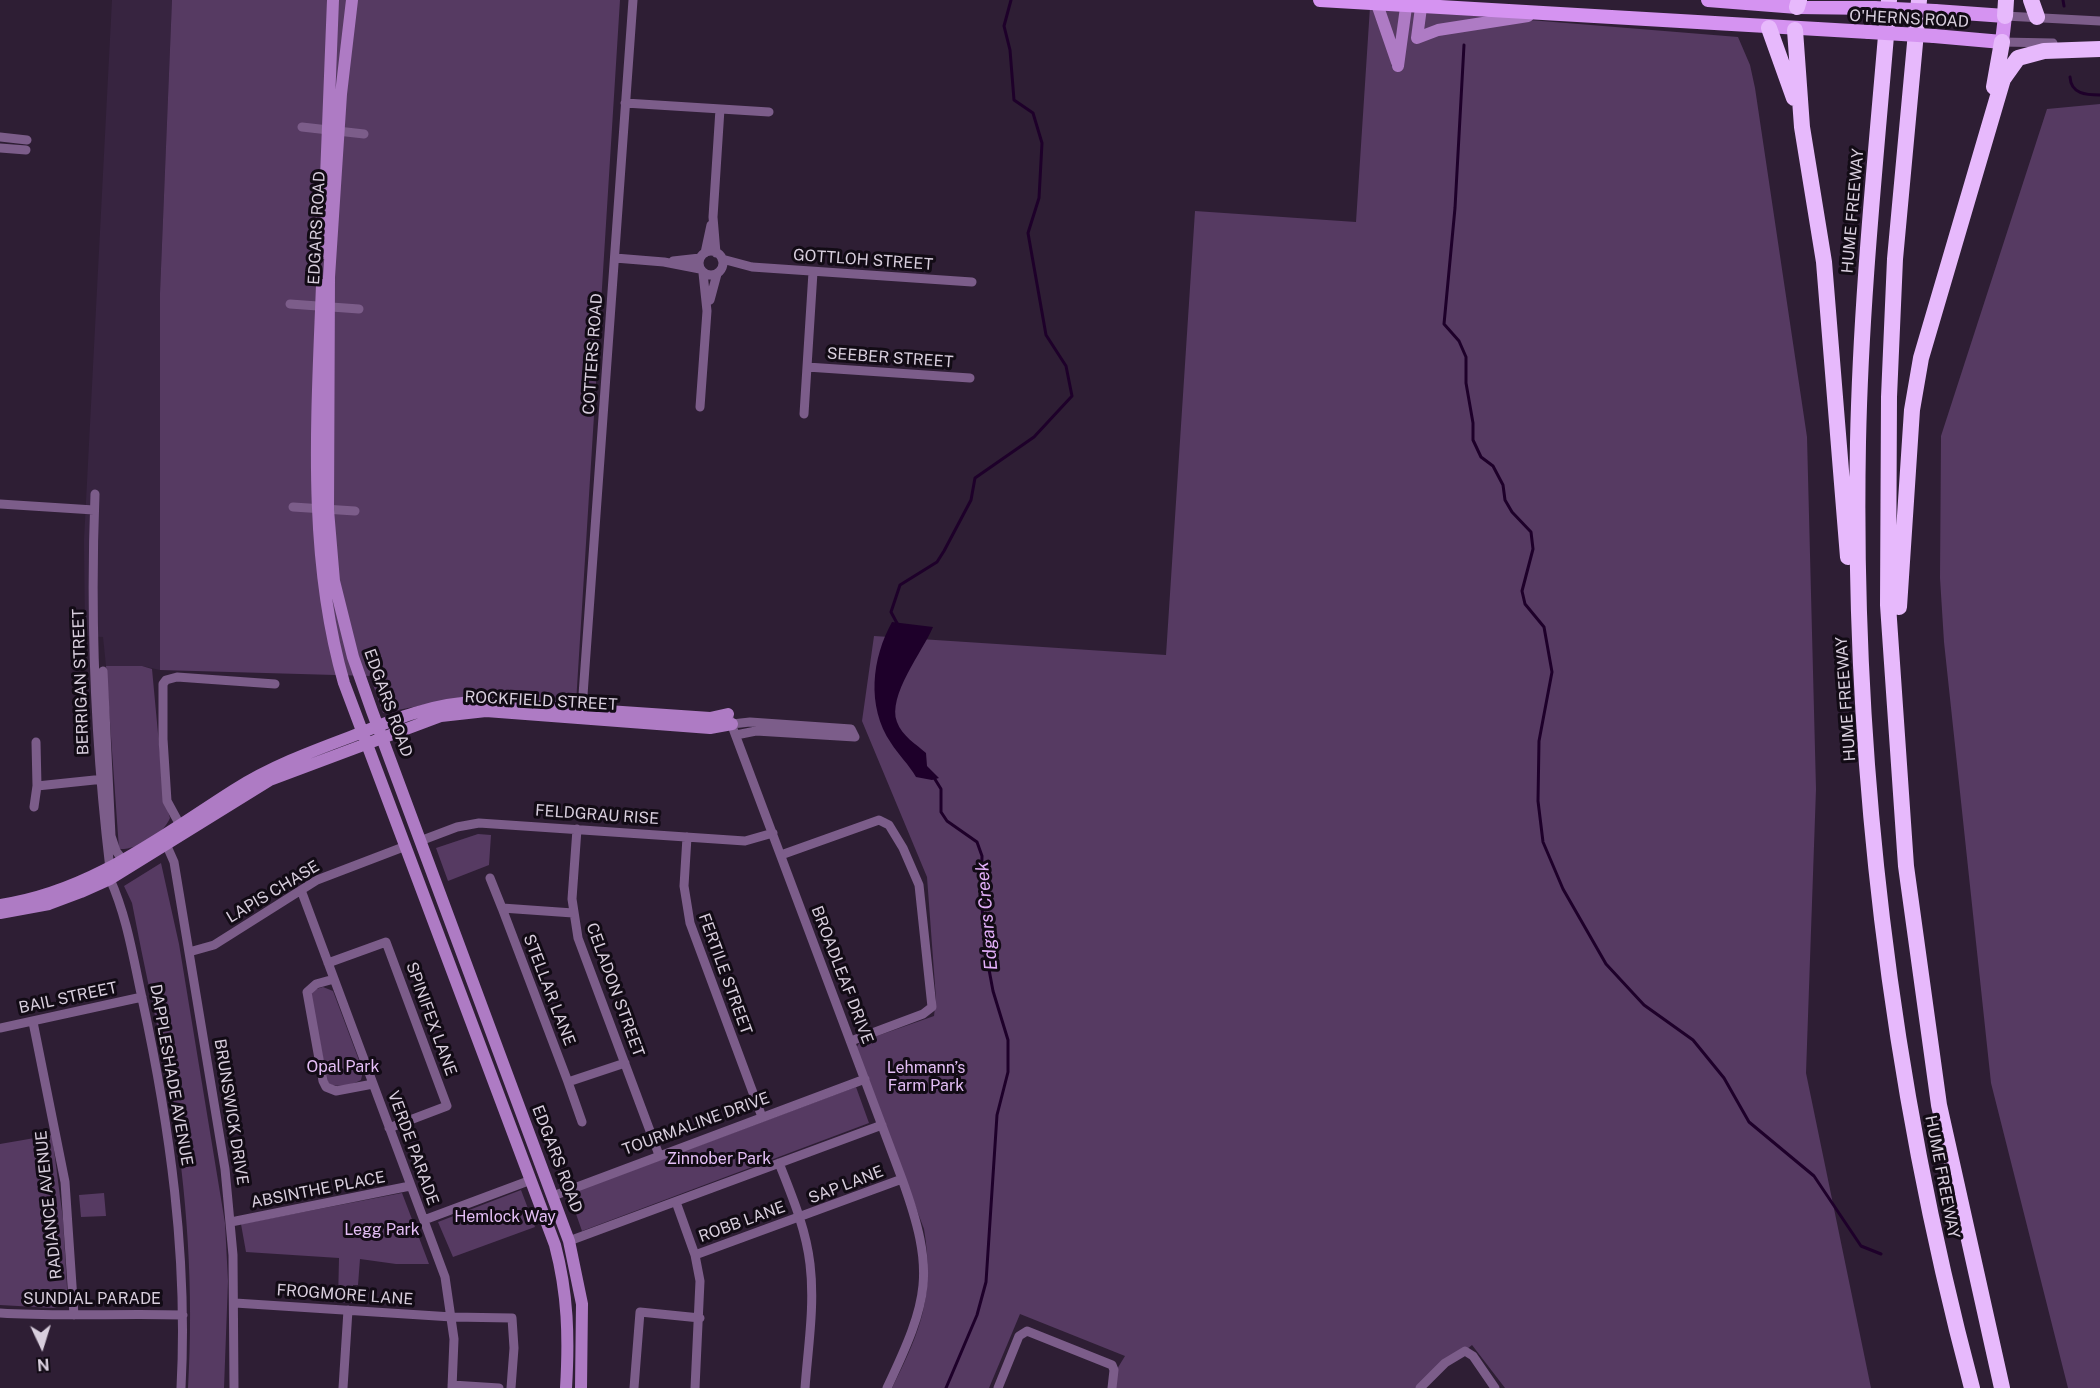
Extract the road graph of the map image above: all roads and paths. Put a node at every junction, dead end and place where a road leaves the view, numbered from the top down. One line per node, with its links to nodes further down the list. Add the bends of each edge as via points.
1 (326, 0): 19 (main road)
2 (333, 0): 19 (main road, EDGARS ROAD)
3 (352, 0): 28 (main road, EDGARS ROAD)
4 (633, 0): 23 (street, COTTERS ROAD)
5 (1320, 0): 12 (main road, O'HERNS ROAD)
6 (1708, 0): 11 (main road, O'HERNS ROAD)
7 (1919, 0): 58 (highway, HUME FREEWAY, via 1895,259 1889,387 1888,582)
8 (2031, 0): 16 (highway)
9 (1407, 3): 10 (main road, O'HERNS ROAD); 12 (main road, O'HERNS ROAD); 12 (main road, via 1398,66)
10 (1422, 3): 15 (main road, O'HERNS ROAD); 15 (main road, via 1417,38 1438,30)
11 (1798, 3): 13 (main road, O'HERNS ROAD); 20 (main road)
12 (1377, 4)
13 (1882, 4): 14 (main road, O'HERNS ROAD, bridge, via 1935,11); 59 (highway, HUME FREEWAY, via 1862,324 1858,534)
14 (2006, 8): 16 (street, O'HERNS ROAD); 21 (main road)
15 (1535, 14): 18 (main road, O'HERNS ROAD)
16 (2037, 17): 17 (street, O'HERNS ROAD)
17 (2100, 21)
18 (1769, 28): 20 (main road, O'HERNS ROAD); 27 (highway)
19 (332, 29): 28 (main road, EDGARS ROAD)
20 (1796, 30): 21 (main road, O'HERNS ROAD, bridge); 27 (highway)
21 (2002, 42): 22 (street, O'HERNS ROAD); 29 (highway)
22 (2100, 47): 29 (highway, via 2044,51 2018,58 2003,79)
23 (625, 103): 24 (street); 36 (street, COTTERS ROAD)
24 (720, 109): 25 (street); 33 (street)
25 (769, 112)
26 (302, 127): 28 (street)
27 (1802, 127): 59 (highway, via 1824,262)
28 (333, 130): 30 (street); 44 (main road, EDGARS ROAD)
29 (1987, 133): 58 (highway, via 1921,358 1912,410)
30 (364, 135)
31 (0, 137): 32 (street, via 27,145)
32 (0, 148)
33 (713, 217): 34 (street); 35 (street)
34 (703, 256): 35 (street, GOTTLOH STREET); 37 (street); 39 (street)
35 (719, 256): 38 (street, GOTTLOH STREET); 40 (street)
36 (615, 258): 37 (street); 60 (street, COTTERS ROAD)
37 (664, 262): 39 (street)
38 (752, 267): 40 (street, GOTTLOH STREET); 41 (street, GOTTLOH STREET)
39 (702, 271): 40 (street, GOTTLOH STREET); 46 (street)
40 (719, 272): 46 (street)
41 (813, 272): 42 (street, GOTTLOH STREET); 47 (street)
42 (972, 282)
43 (290, 304): 44 (street)
44 (325, 307): 45 (street); 54 (main road, EDGARS ROAD)
45 (358, 309)
46 (707, 311): 49 (street)
47 (807, 367): 48 (street, SEEBER STREET); 50 (street)
48 (970, 378)
49 (700, 407)
50 (804, 414)
51 (95, 494): 55 (street, BERRIGAN STREET)
52 (0, 504): 55 (street)
53 (293, 507): 54 (street)
54 (323, 509): 56 (street); 62 (main road, EDGARS ROAD, via 339,604); 64 (main road, EDGARS ROAD, via 321,565 334,647)
55 (94, 510): 67 (street, BERRIGAN STREET)
56 (356, 512)
57 (275, 684): 70 (street, via 177,677 163,684 167,801)
58 (1894, 692): 139 (highway, HUME FREEWAY, via 1906,866 1939,1106)
59 (1862, 695): 138 (highway, HUME FREEWAY, via 1877,861 1900,1044 1926,1197)
60 (582, 714): 61 (main road, ROCKFIELD STREET, via 710,728); 62 (main road, ROCKFIELD STREET, via 464,703); 65 (main road, ROCKFIELD STREET, via 460,712)
61 (731, 721): 63 (street, ROCKFIELD STREET); 72 (street, BROADLEAF DRIVE)
62 (378, 726): 64 (main road, ROCKFIELD STREET); 65 (main road, EDGARS ROAD)
63 (808, 730)
64 (365, 738): 65 (main road, ROCKFIELD STREET); 70 (main road, ROCKFIELD STREET, via 307,753 254,778); 76 (main road, EDGARS ROAD)
65 (382, 738): 75 (main road, EDGARS ROAD)
66 (36, 742): 68 (street)
67 (105, 779): 68 (street); 78 (street, BERRIGAN STREET, via 112,844); 79 (street, BERRIGAN STREET)
68 (37, 786): 69 (street)
69 (33, 807)
70 (183, 828): 74 (main road, ROCKFIELD STREET)
71 (577, 829): 73 (street, FELDGRAU RISE); 75 (street, FELDGRAU RISE, via 479,823); 85 (street, CELADON STREET)
72 (773, 833): 73 (street, FELDGRAU RISE, via 746,841); 77 (street, BROADLEAF DRIVE)
73 (687, 837): 97 (street, FERTILE STREET, via 684,886 690,923)
74 (164, 841): 78 (main road, ROCKFIELD STREET); 86 (street, BRUNSWICK DRIVE, via 174,862)
75 (420, 841): 76 (main road); 103 (main road, EDGARS ROAD)
76 (406, 846): 81 (street, LAPIS CHASE, via 317,880); 105 (main road, EDGARS ROAD)
77 (782, 855): 92 (street, BROADLEAF DRIVE); 92 (street, via 879,820 889,825 917,876 932,1008)
78 (126, 864): 79 (main road, ROCKFIELD STREET)
79 (110, 874): 82 (main road, ROCKFIELD STREET); 84 (main road, ROCKFIELD STREET, via 49,904); 89 (street, DAPPLESHADE AVENUE, via 125,915)
80 (490, 878): 83 (street, STELLAR LANE)
81 (301, 890): 86 (street, LAPIS CHASE, via 214,945); 87 (street, VERDE PARADE)
82 (0, 905)
83 (502, 908): 85 (street, STELLAR LANE); 95 (street, STELLAR LANE)
84 (0, 913)
85 (573, 913): 93 (street, CELADON STREET, via 578,938)
86 (189, 952): 112 (street, BRUNSWICK DRIVE, via 214,1088)
87 (328, 963): 88 (street, VERDE PARADE); 100 (street, SPINIFEX LANE, via 386,942 447,1106)
88 (334, 979): 96 (street, VERDE PARADE); 96 (street, via 316,984 307,992 323,1081 336,1091)
89 (142, 998): 90 (street, BAIL STREET); 118 (street, DAPPLESHADE AVENUE, via 171,1151)
90 (33, 1022): 91 (street, BAIL STREET); 119 (street, RADIANCE AVENUE, via 65,1182)
91 (0, 1028)
92 (851, 1041): 94 (street, BROADLEAF DRIVE)
93 (625, 1063): 95 (street); 101 (street, CELADON STREET)
94 (865, 1079): 97 (street, TOURMALINE DRIVE); 99 (street, BROADLEAF DRIVE)
95 (568, 1082): 98 (street, STELLAR LANE)
96 (374, 1083): 100 (street, VERDE PARADE)
97 (762, 1117): 101 (street, TOURMALINE DRIVE)
98 (582, 1122)
99 (882, 1125): 102 (street); 104 (street, BROADLEAF DRIVE)
100 (389, 1128): 106 (street, VERDE PARADE)
101 (659, 1155): 107 (street, TOURMALINE DRIVE)
102 (779, 1163): 109 (street); 110 (street)
103 (545, 1174): 105 (main road); 107 (main road, EDGARS ROAD)
104 (902, 1179): 110 (street, SAP LANE); 133 (street, BROADLEAF DRIVE, via 922,1238 925,1278 916,1323)
105 (531, 1180): 108 (main road, EDGARS ROAD); 111 (street)
106 (410, 1186): 111 (street, VERDE PARADE); 112 (street, ABSINTHE PLACE)
107 (553, 1196): 108 (main road, TOURMALINE DRIVE); 113 (main road, EDGARS ROAD)
108 (539, 1201): 128 (main road, EDGARS ROAD, via 565,1286 569,1343)
109 (676, 1202): 113 (street); 114 (street)
110 (800, 1218): 114 (street, ROBB LANE); 132 (street, via 811,1278)
111 (424, 1220): 120 (street, VERDE PARADE, via 445,1277)
112 (231, 1222): 115 (street, BRUNSWICK DRIVE)
113 (569, 1241): 129 (main road, EDGARS ROAD, via 582,1304)
114 (695, 1255): 121 (street, via 700,1281)
115 (235, 1303): 116 (street, FROGMORE LANE); 124 (street, BRUNSWICK DRIVE)
116 (348, 1310): 120 (street, FROGMORE LANE); 125 (street)
117 (0, 1313): 119 (street, SUNDIAL PARADE)
118 (183, 1315): 119 (street, SUNDIAL PARADE); 123 (street, DAPPLESHADE AVENUE)
119 (74, 1316)
120 (452, 1317): 122 (street, VERDE PARADE); 127 (street, FROGMORE LANE, via 512,1318)
121 (699, 1318): 130 (street, via 640,1312); 131 (street)
122 (452, 1387): 126 (street)
123 (181, 1388)
124 (234, 1388)
125 (344, 1388)
126 (499, 1388)
127 (511, 1388)
128 (566, 1388)
129 (581, 1388)
130 (634, 1388)
131 (695, 1388)
132 (805, 1388)
133 (887, 1388)
134 (998, 1388): 135 (street, via 1019,1336 1025,1331 1107,1362 1114,1370)
135 (1112, 1388)
136 (1420, 1388): 137 (street, via 1455,1355 1465,1351 1473,1356)
137 (1495, 1388)
138 (1972, 1388)
139 (2002, 1388)

